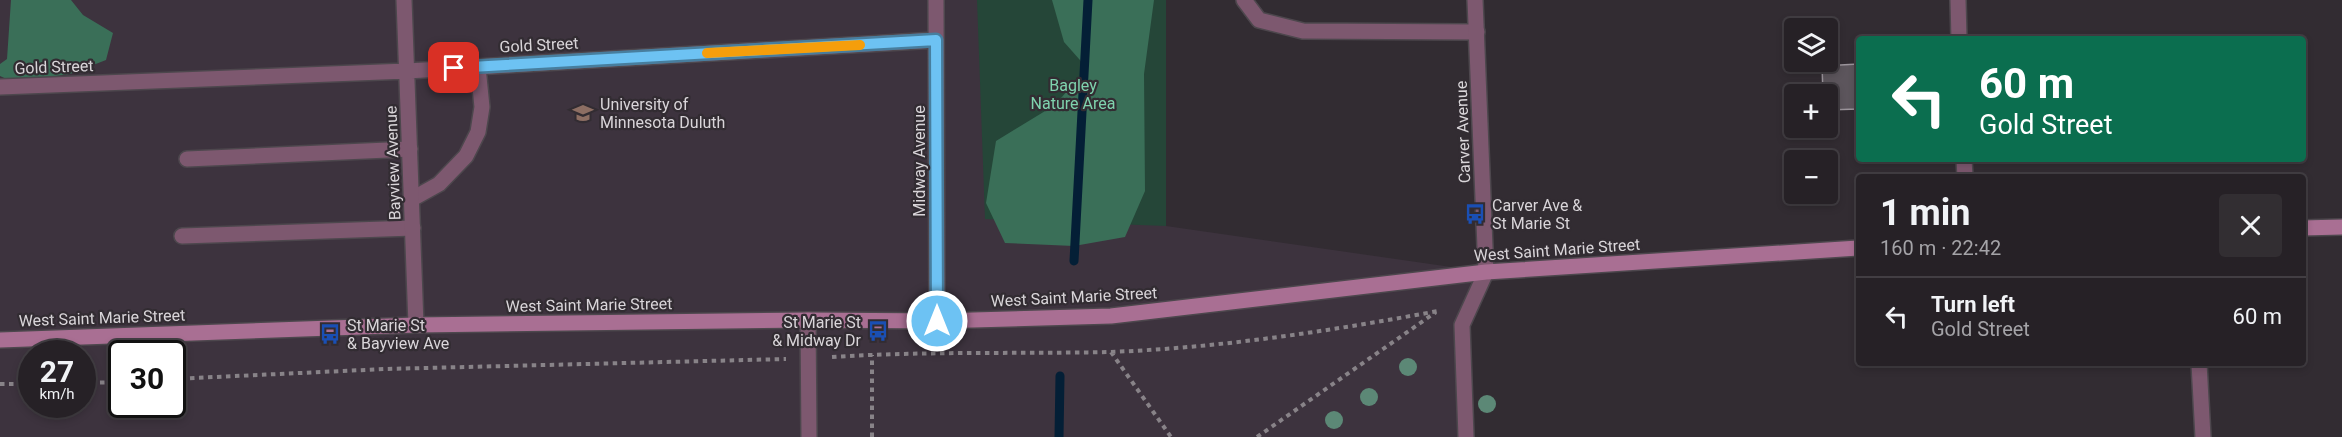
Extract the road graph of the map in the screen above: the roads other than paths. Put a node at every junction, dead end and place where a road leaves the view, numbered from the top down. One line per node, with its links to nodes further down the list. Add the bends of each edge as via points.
1 (404, 0): 10 (street, Bayview Avenue)
2 (936, 0): 8 (street, Midway Avenue)
3 (1244, 0): 6 (street, via 1259,20 1303,31)
4 (1475, 0): 6 (street, Carver Avenue)
5 (1958, 0): 7 (street)
6 (1477, 32): 20 (street, Carver Avenue)
7 (1959, 36)
8 (936, 40): 9 (street, Gold Street); 22 (street, Midway Avenue)
9 (478, 66): 10 (street, Gold Street); 14 (street, via 482,107 478,132 466,156 440,184)
10 (407, 71): 11 (street, Gold Street); 12 (street, Bayview Avenue)
11 (0, 87)
12 (410, 149): 13 (street); 14 (street, Bayview Avenue)
13 (186, 159)
14 (412, 199): 16 (street, Bayview Avenue)
15 (2342, 227): 17 (street)
16 (413, 228): 18 (street); 23 (street, Bayview Avenue)
17 (2306, 228)
18 (182, 236)
19 (1856, 248): 20 (street, West Saint Marie Street)
20 (1486, 272): 22 (street, West Saint Marie Street, via 1111,316); 27 (street, Carver Avenue, via 1462,325)
21 (808, 320): 22 (street, West Saint Marie Street); 23 (street, West Saint Marie Street); 26 (street)
22 (937, 321)
23 (416, 325): 24 (street, West Saint Marie Street)
24 (0, 340)
25 (2199, 366): 28 (street)
26 (810, 437)
27 (1466, 437)
28 (2203, 437)

